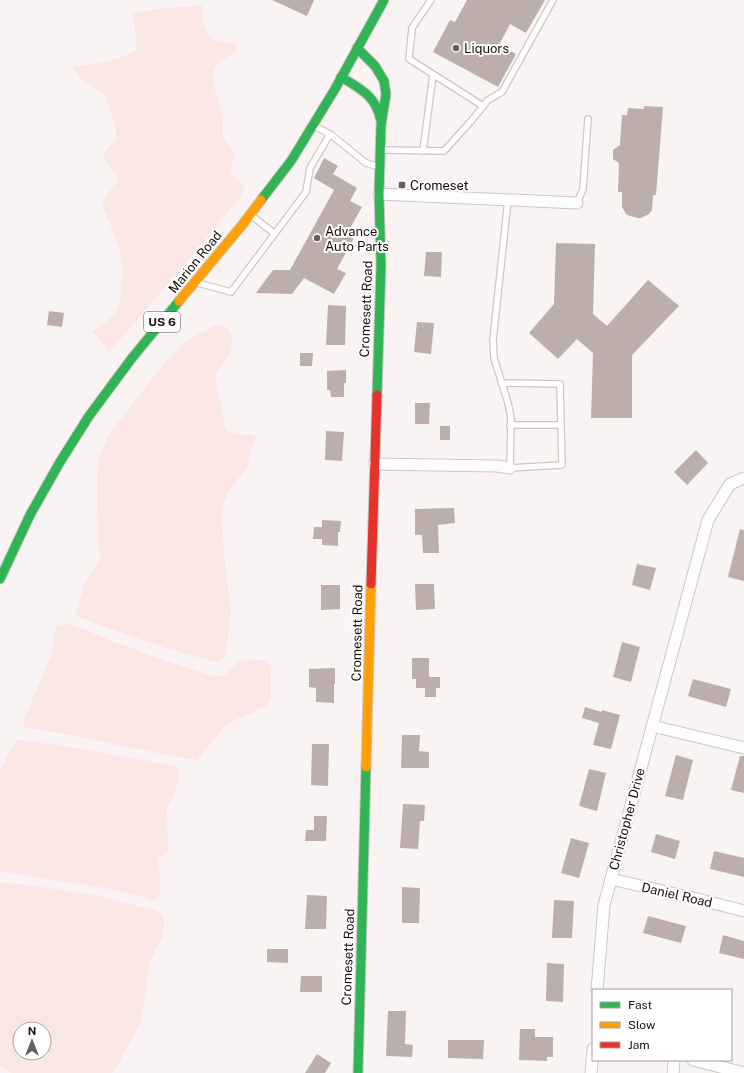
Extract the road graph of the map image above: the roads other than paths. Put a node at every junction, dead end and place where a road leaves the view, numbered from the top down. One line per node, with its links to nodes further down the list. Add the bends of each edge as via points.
1 (384, 0): 4 (street, Marion Road / US 6)
2 (431, 0): 5 (lane, via 412,28 409,60)
3 (553, 0): 7 (lane, via 502,92)
4 (357, 48): 6 (street, Marion Road / US 6); 10 (street, via 376,66 384,80 386,94)
5 (433, 75): 7 (lane); 13 (lane)
6 (341, 77): 9 (street, Marion Road / US 6); 10 (street, via 363,91 376,104)
7 (483, 106): 13 (lane, via 444,151)
8 (588, 119): 17 (lane, via 583,189)
9 (312, 125): 11 (lane); 18 (street, Marion Road / US 6, via 291,161)
10 (381, 125): 12 (street, Cromesett Road)
11 (330, 134): 14 (lane, via 366,162); 19 (lane, via 310,168 306,192)
12 (380, 150): 13 (lane); 14 (street, Cromesett Road)
13 (423, 151)
14 (380, 167): 15 (street, Cromesett Road)
15 (379, 194): 16 (street); 24 (street, Cromesett Road, via 381,265)
16 (508, 200): 17 (street); 21 (lane, via 493,340 494,358)
17 (577, 204)
18 (250, 215): 19 (lane); 20 (street, Marion Road / US 6)
19 (275, 234): 20 (lane, via 231,292)
20 (196, 282): 28 (street, Marion Road / US 6, via 132,358 89,416 30,515)
21 (501, 383): 22 (lane, via 508,404); 23 (lane, via 560,384)
22 (510, 425): 23 (lane); 25 (lane)
23 (561, 425): 25 (lane, via 562,465)
24 (374, 464): 25 (street); 38 (street, Cromesett Road)
25 (510, 468)
26 (744, 478): 30 (street, Christopher Drive, via 730,484 708,520)
27 (0, 552): 28 (street)
28 (10, 557): 29 (street, Marion Road / US 6)
29 (0, 579)
30 (652, 726): 31 (street); 32 (street, Christopher Drive)
31 (744, 748)
32 (611, 879): 33 (street, Daniel Road); 34 (street, Christopher Drive, via 604,905)
33 (744, 911)
34 (597, 989)
35 (592, 1061): 39 (street)
36 (674, 1061): 40 (street)
37 (697, 1061): 41 (street)
38 (358, 1073)
39 (591, 1073)
40 (673, 1073)
41 (744, 1073)

